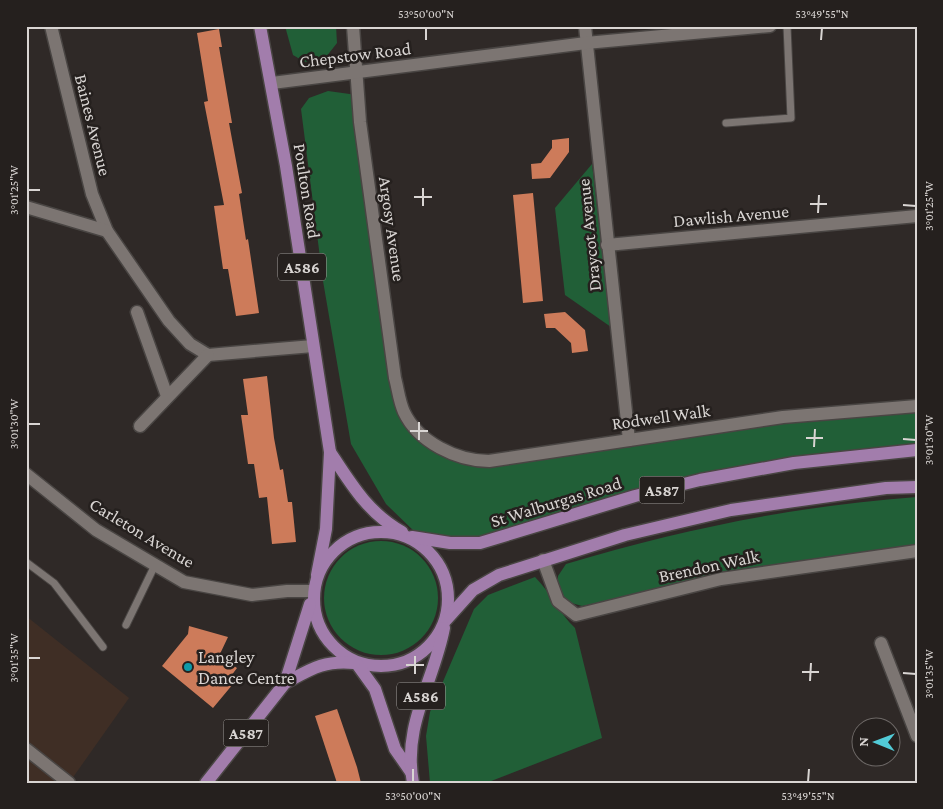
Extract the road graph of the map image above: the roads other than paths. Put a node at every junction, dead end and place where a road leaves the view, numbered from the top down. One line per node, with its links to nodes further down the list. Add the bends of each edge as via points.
1 (51, 26): 13 (street, Baines Avenue, via 92,194)
2 (260, 26): 9 (main road, Poulton Road / A586)
3 (353, 26): 8 (street, Argosy Avenue)
4 (585, 26): 7 (street, Draycot Avenue)
5 (770, 26): 7 (street, Chepstow Road)
6 (787, 26): 10 (lane, via 791,118)
7 (586, 43): 8 (street, Chepstow Road); 14 (street, Draycot Avenue)
8 (356, 74): 9 (street, Chepstow Road); 21 (street, Argosy Avenue, via 366,176 395,378 405,413)
9 (272, 83): 16 (main road, Poulton Road / A586)
10 (726, 123)
11 (26, 207): 13 (street)
12 (917, 216): 14 (street, Dawlish Avenue)
13 (106, 231): 17 (street, Baines Avenue, via 169,321 190,344)
14 (607, 245): 22 (street, Draycot Avenue)
15 (137, 312): 18 (street)
16 (313, 346): 17 (street); 24 (main road, Poulton Road / A586)
17 (208, 356): 18 (street)
18 (167, 396): 20 (street)
19 (917, 406): 22 (street, Rodwell Walk, via 783,417)
20 (140, 426)
21 (418, 431): 22 (street, Rodwell Walk, via 441,448 477,461)
22 (629, 440)
23 (917, 450): 27 (main road, St Walburgas Road / A587, via 794,463 700,480 480,543 450,543)
24 (330, 452): 27 (main road, Poulton Road / A586, via 365,504 386,524); 32 (main road, Poulton Road / A586, via 326,529)
25 (26, 474): 31 (street, Carleton Avenue, via 96,530)
26 (917, 487): 29 (main road, A587, via 886,488 731,510 625,534)
27 (409, 536): 32 (main road, via 374,532 359,535 338,548); 34 (main road, via 434,556 441,567 448,593)
28 (917, 551): 29 (street, Brendon Walk, via 721,579 576,615 558,601)
29 (543, 560): 34 (main road, A587, via 473,590)
30 (26, 562): 37 (lane, via 54,583)
31 (155, 565): 33 (street, Carleton Avenue, via 184,582 252,595 287,591); 35 (lane)
32 (317, 575): 33 (main road)
33 (311, 596): 38 (main road, via 318,625 327,640); 39 (main road, A587)
34 (445, 622): 38 (main road, via 420,652 401,662 377,666); 42 (main road, A586, via 438,656 415,715)
35 (126, 625)
36 (881, 643): 40 (street)
37 (103, 647)
38 (355, 663): 39 (main road, A587, via 327,662); 42 (main road, A586, via 375,689 396,749)
39 (285, 683): 44 (main road, A587)
40 (917, 736)
41 (27, 752): 43 (street)
42 (412, 777)
43 (68, 783)
44 (206, 783)

